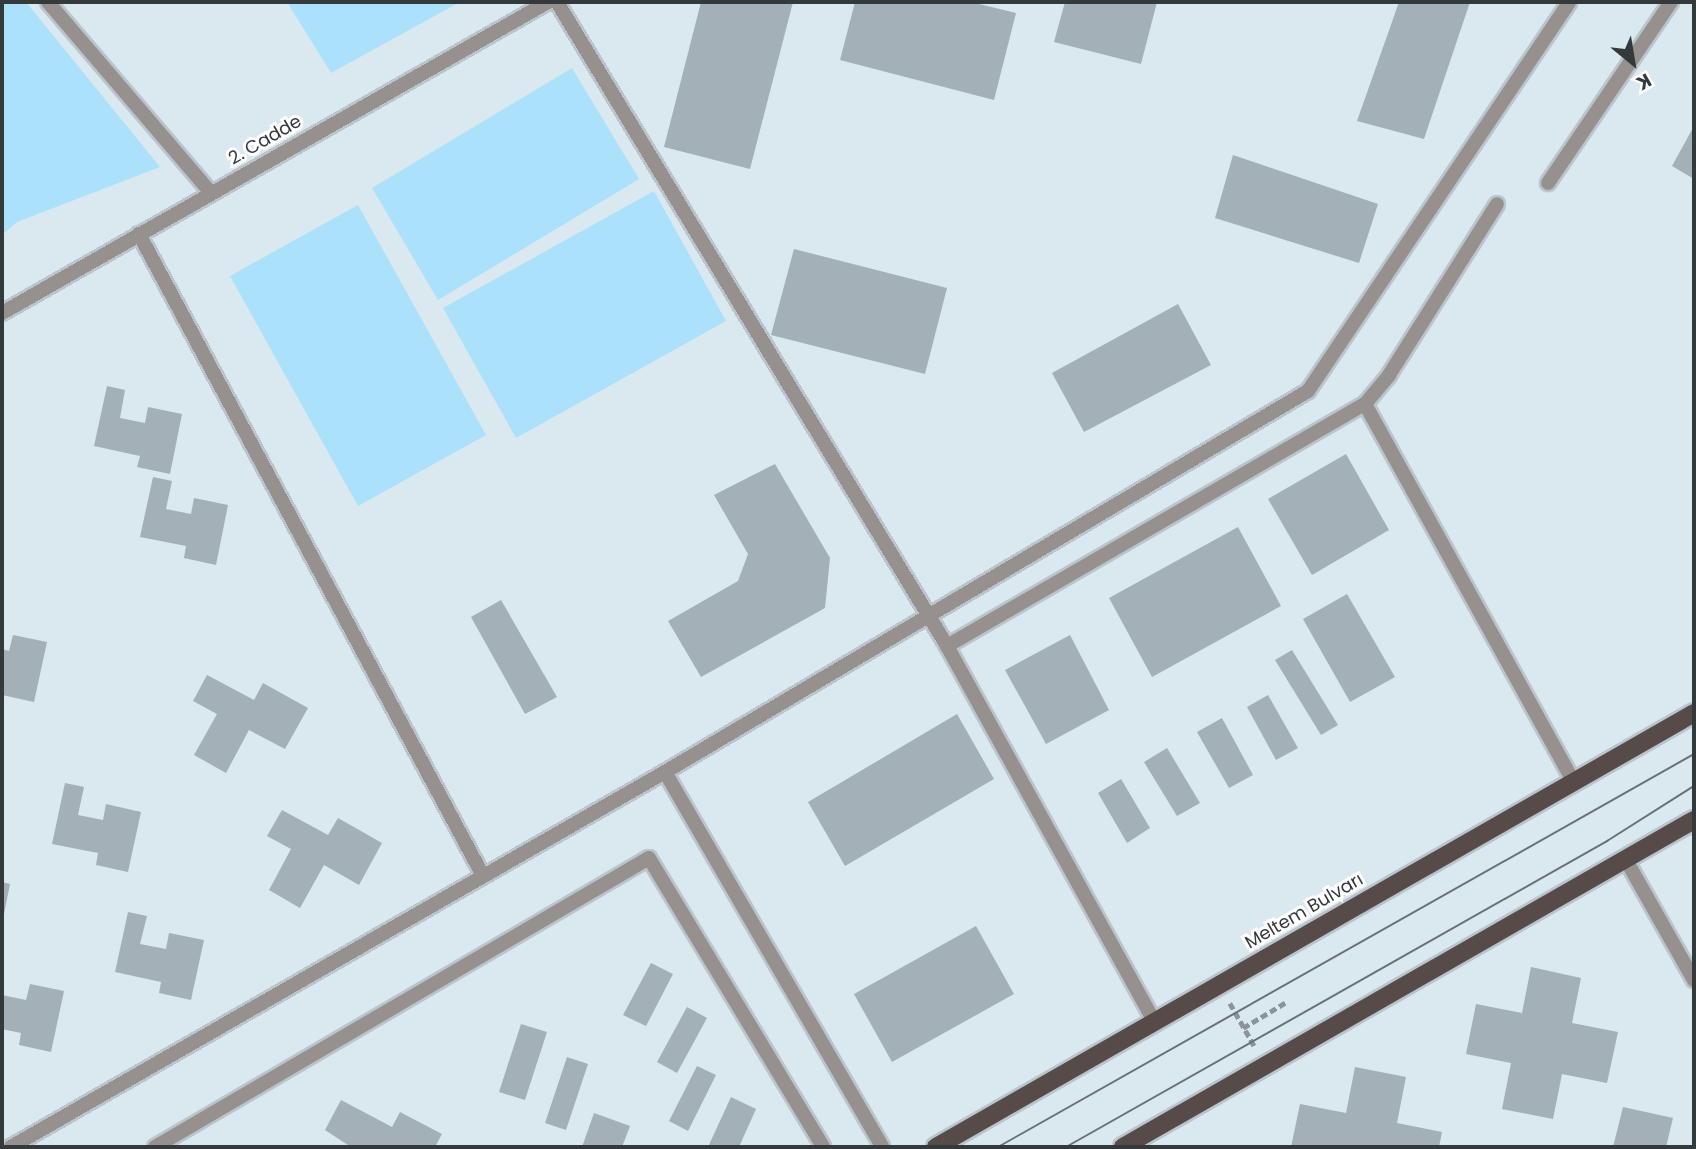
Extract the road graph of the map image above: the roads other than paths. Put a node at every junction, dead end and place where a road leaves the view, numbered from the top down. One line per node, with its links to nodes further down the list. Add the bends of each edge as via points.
1 (48, 2): 7 (street)
2 (548, 2): 7 (street, 2. Cadde)
3 (557, 2): 12 (street)
4 (1569, 2): 12 (street, via 1308,391)
5 (1671, 2): 6 (street)
6 (1548, 183)
7 (211, 193): 9 (street, 2. Cadde)
8 (1497, 204): 11 (street, via 1389,374)
9 (139, 233): 10 (street, 2. Cadde); 19 (street)
10 (2, 313)
11 (1365, 404): 13 (street); 16 (street)
12 (930, 618): 13 (street); 15 (street)
13 (947, 646): 21 (street)
14 (1694, 713): 16 (main road, Meltem Bulvarı)
15 (665, 772): 19 (street); 25 (street)
16 (1573, 781): 21 (main road, Meltem Bulvarı)
17 (1694, 820): 18 (main road)
18 (1626, 860): 20 (street); 27 (main road)
19 (482, 874): 22 (street)
20 (1694, 980)
21 (1154, 1021): 26 (main road, Meltem Bulvarı)
22 (11, 1147)
23 (155, 1147): 24 (street, via 649,858)
24 (823, 1147)
25 (882, 1147)
26 (936, 1147)
27 (1123, 1147)

